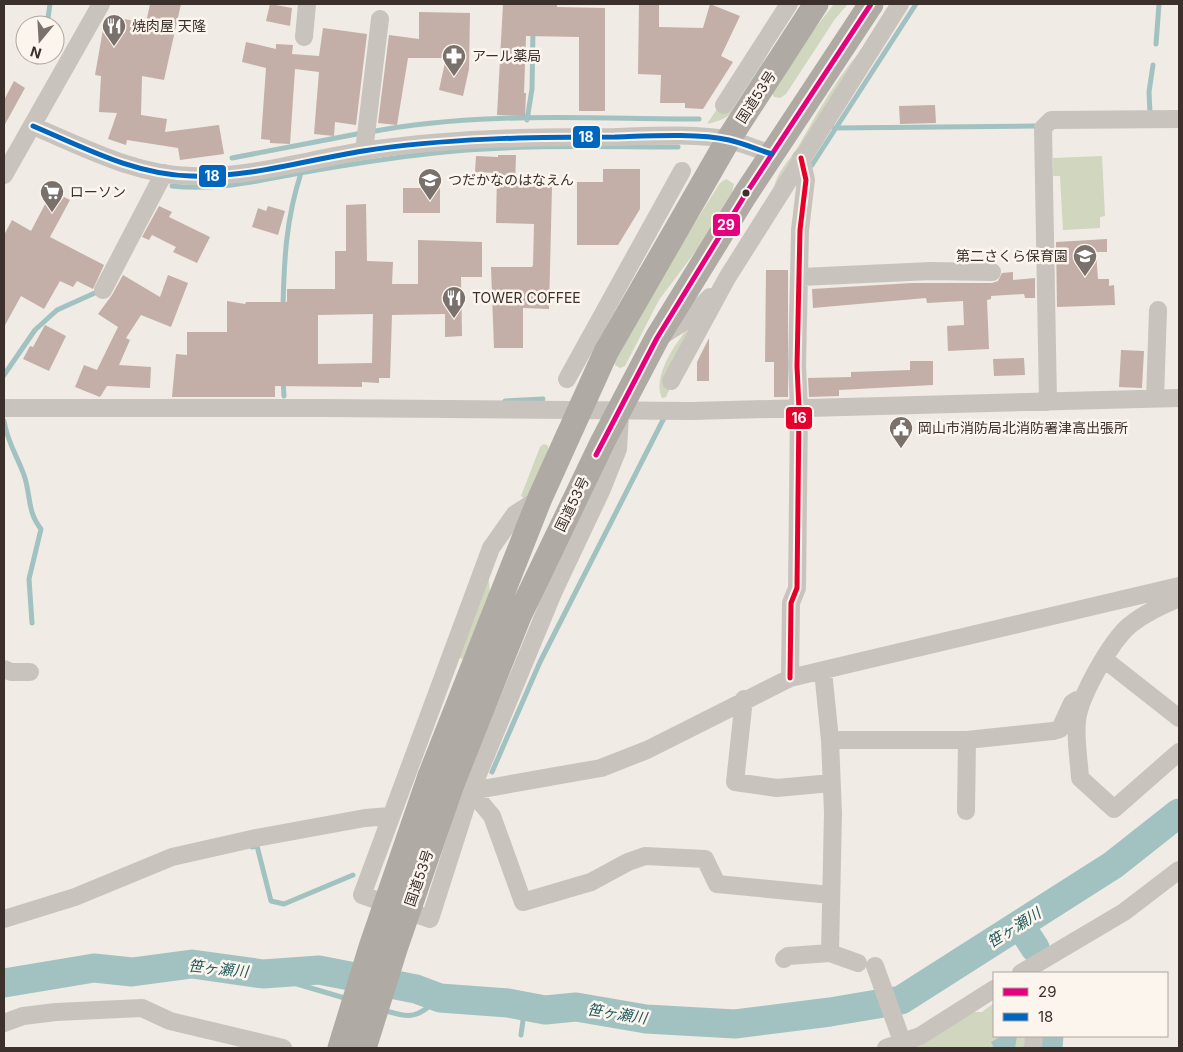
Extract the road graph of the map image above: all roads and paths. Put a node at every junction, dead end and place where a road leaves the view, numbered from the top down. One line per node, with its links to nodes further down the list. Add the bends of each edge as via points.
1 (101, 4): 15 (street)
2 (307, 4): 11 (street)
3 (788, 4): 10 (street)
4 (804, 4): 10 (street)
5 (816, 4): 12 (highway, 国道53号)
6 (890, 4): 8 (street)
7 (900, 4): 8 (street)
8 (879, 13): 18 (highway, 国道53号, via 838,52); 19 (street)
9 (380, 18): 16 (street)
10 (777, 21): 12 (street); 13 (street)
11 (304, 37)
12 (768, 78): 17 (highway, 国道53号)
13 (724, 105)
14 (1179, 119): 37 (street, via 1051,120 1043,128)
15 (33, 126): 20 (street); 22 (street, via 91,151)
16 (366, 138): 17 (street, via 437,142 526,137); 22 (street, via 239,174 190,176)
17 (728, 140): 18 (street); 23 (highway, 国道53号)
18 (772, 154): 31 (highway, 国道53号)
19 (801, 158): 26 (street, via 806,180 800,230); 27 (street)
20 (6, 165)
21 (682, 171): 24 (street)
22 (164, 173): 28 (street)
23 (660, 258): 24 (street); 32 (highway, 国道53号)
24 (628, 269): 29 (street)
25 (992, 272): 26 (street, via 931,271)
26 (801, 277): 39 (street, via 797,366)
27 (727, 278): 31 (street, via 690,318); 34 (street)
28 (103, 290)
29 (612, 299): 32 (street); 33 (street)
30 (1158, 310): 36 (street)
31 (657, 338): 40 (highway, 国道53号)
32 (606, 352): 41 (highway, 国道53号)
33 (567, 379)
34 (672, 381)
35 (1179, 398): 36 (street)
36 (1155, 399): 37 (street)
37 (1048, 402): 39 (street)
38 (4, 408): 41 (street)
39 (799, 409): 40 (street); 51 (street, via 797,588 791,603)
40 (621, 410): 41 (street); 58 (highway, 国道53号, via 519,616)
41 (578, 411): 42 (highway, 国道53号)
42 (540, 498): 43 (street, via 515,514); 46 (highway, 国道53号)
43 (491, 548): 46 (street); 61 (street)
44 (1179, 586): 49 (street)
45 (1179, 598): 47 (street, via 1148,612 1128,627)
46 (498, 602): 58 (highway, 国道53号)
47 (1104, 659): 52 (street); 54 (street)
48 (4, 669): 50 (street)
49 (823, 671): 51 (street); 55 (street)
50 (30, 672)
51 (790, 678): 53 (street)
52 (1082, 697): 56 (street, via 1072,703 1060,729); 57 (street, via 1077,721 1080,778 1114,809)
53 (744, 700): 58 (street, via 648,750 601,768); 59 (street, via 735,782 777,788)
54 (1179, 718)
55 (830, 740): 56 (street); 59 (street)
56 (967, 740): 60 (street)
57 (1179, 752)
58 (451, 783): 61 (street, via 430,918 362,895); 63 (street, via 492,816 523,902 591,882 645,856 705,859 717,884); 72 (highway, 国道53号, bridge, via 372,944); 73 (highway, 国道53号, bridge)
59 (831, 783): 63 (street)
60 (966, 810)
61 (390, 816): 64 (street, via 265,836 172,857 75,897)
62 (1179, 870): 67 (street, via 1124,912)
63 (831, 895): 65 (street)
64 (4, 919)
65 (830, 953): 66 (street); 70 (street, via 867,964)
66 (784, 959)
67 (1023, 972)
68 (990, 994): 70 (street, via 920,1036)
69 (4, 1023): 71 (street, via 23,1016 56,1012 142,1008 170,1021)
70 (903, 1041): 74 (street)
71 (283, 1048)
72 (340, 1048)
73 (364, 1048)
74 (886, 1048)

